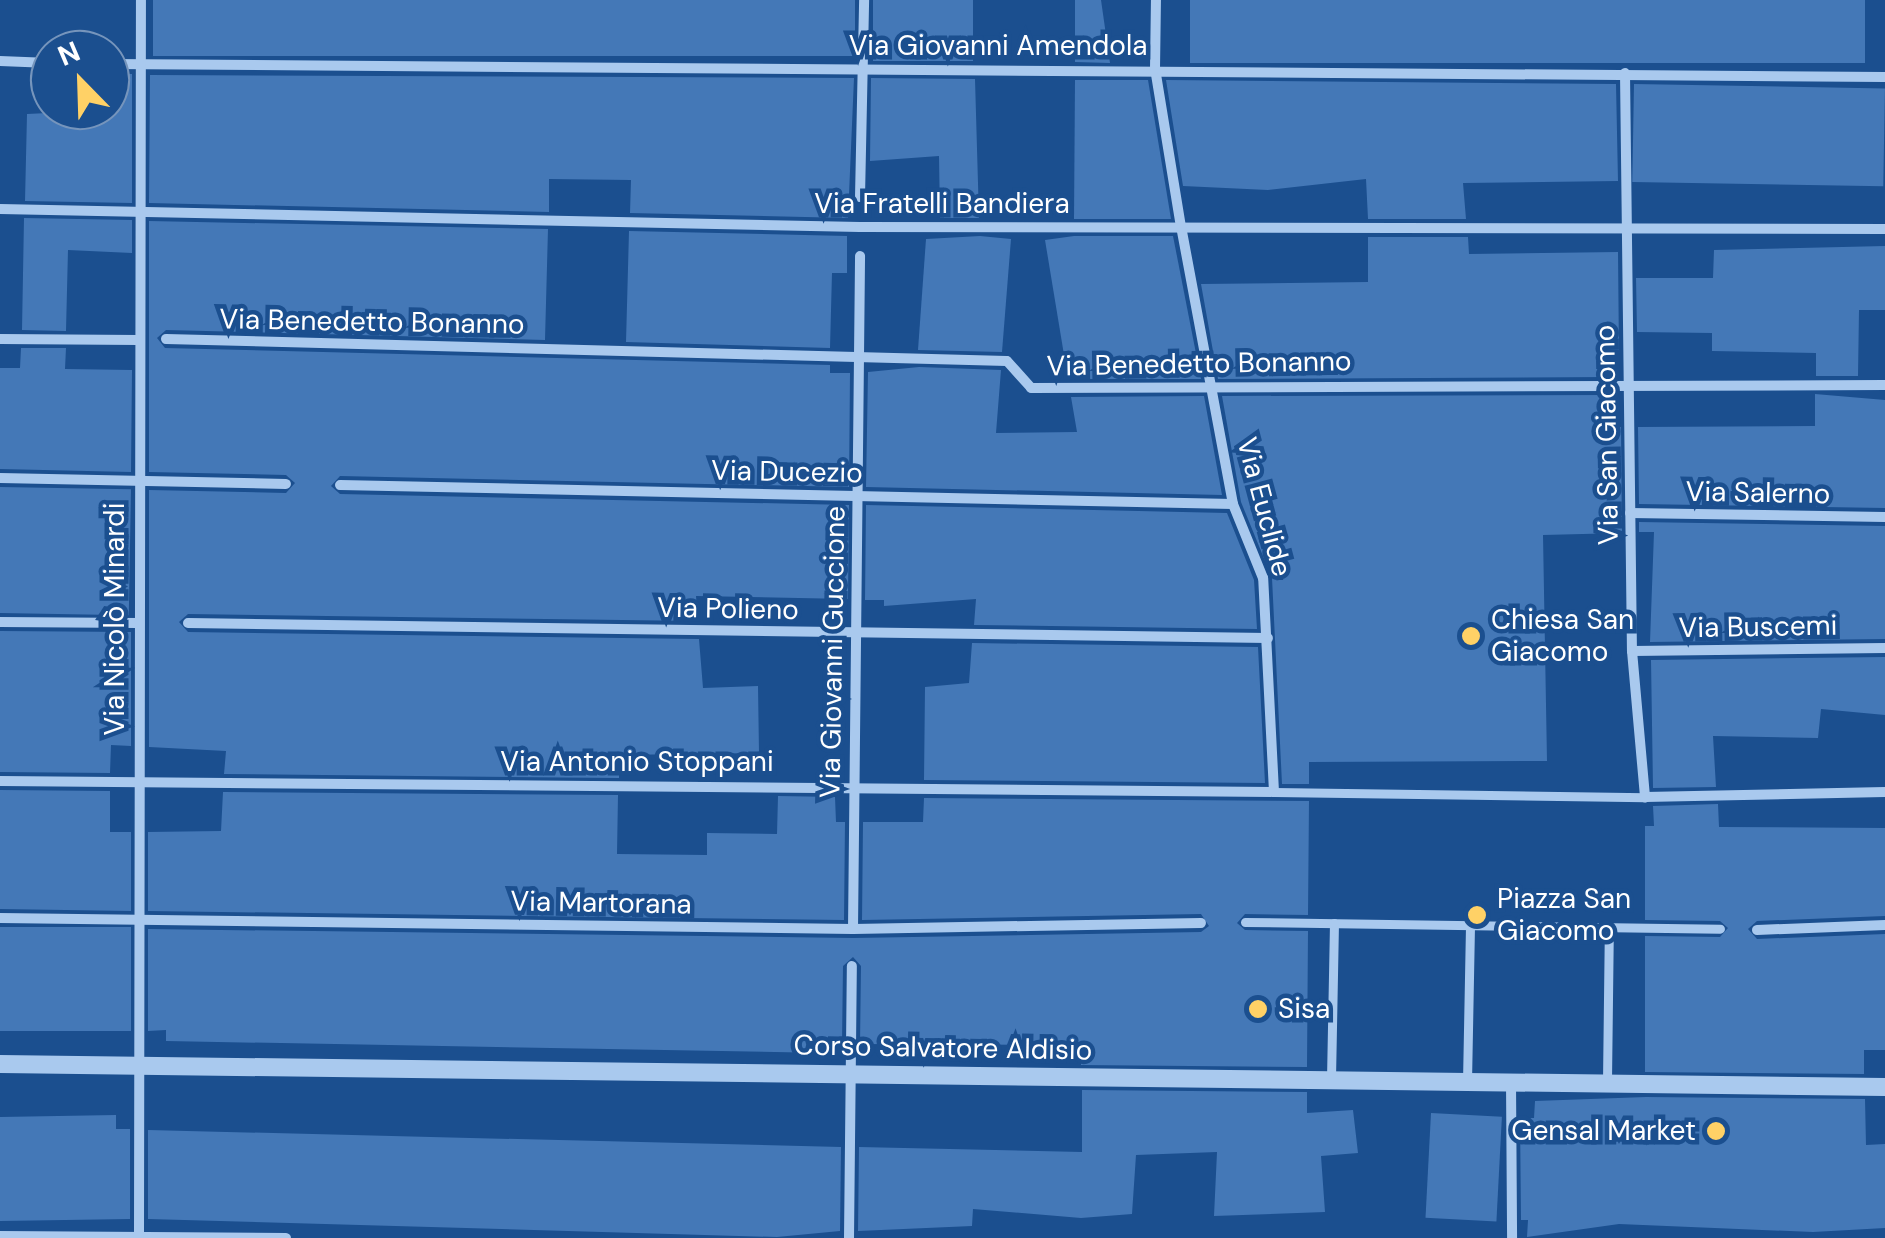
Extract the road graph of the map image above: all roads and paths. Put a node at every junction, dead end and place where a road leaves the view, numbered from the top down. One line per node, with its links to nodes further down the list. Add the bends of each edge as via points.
1 (141, 0): 7 (street, Via Nicolò Minardi)
2 (864, 0): 8 (street)
3 (1156, 0): 9 (street, Via Euclide)
4 (0, 61): 5 (street)
5 (30, 62)
6 (130, 65): 7 (street, Via Giovanni Amendola)
7 (140, 65): 8 (street, Via Giovanni Amendola); 14 (street, Via Nicolò Minardi)
8 (862, 69): 9 (street, Via Giovanni Amendola); 12 (street)
9 (1155, 70): 10 (street, Via Giovanni Amendola); 16 (street, Via Euclide)
10 (1624, 72): 11 (street, Via Giovanni Amendola); 15 (street, Via San Giacomo)
11 (1885, 77)
12 (860, 198)
13 (0, 209): 14 (street, Via Fratelli Bandiera)
14 (139, 210): 16 (street, Via Fratelli Bandiera, via 860,227); 20 (street, Via Nicolò Minardi)
15 (1626, 226): 16 (street, Via Fratelli Bandiera); 17 (street, Via Fratelli Bandiera); 23 (street, Via San Giacomo)
16 (1181, 227): 25 (street, Via Euclide)
17 (1885, 230)
18 (860, 256): 22 (street, Via Giovanni Guccione)
19 (0, 339): 20 (street)
20 (139, 340): 27 (street, Via Nicolò Minardi)
21 (166, 340): 22 (street, Via Benedetto Bonanno)
22 (859, 357): 25 (street, Via Benedetto Bonanno, via 1006,362 1031,388); 30 (street, Via Giovanni Guccione)
23 (1628, 381): 24 (street, Via Benedetto Bonanno); 25 (street, Via Benedetto Bonanno); 32 (street, Via San Giacomo)
24 (1885, 385)
25 (1212, 386): 31 (street, Via Euclide)
26 (0, 478): 27 (street)
27 (138, 482): 28 (street); 35 (street, Via Nicolò Minardi)
28 (286, 484)
29 (340, 485): 30 (street, Via Ducezio)
30 (858, 496): 31 (street, Via Ducezio); 37 (street, Via Giovanni Guccione)
31 (1233, 504): 38 (street, Via Euclide, via 1262,578)
32 (1630, 514): 33 (street, Via Salerno); 40 (street, Via San Giacomo)
33 (1885, 516)
34 (0, 622): 35 (street)
35 (138, 623): 42 (street, Via Nicolò Minardi)
36 (188, 624): 37 (street, Via Polieno)
37 (856, 633): 38 (street, Via Polieno); 43 (street, Via Giovanni Guccione)
38 (1268, 638): 44 (street, Via Euclide)
39 (1885, 648): 40 (street, Via Buscemi)
40 (1632, 650): 46 (street, Via San Giacomo)
41 (0, 781): 42 (street, Via Antonio Stoppani)
42 (137, 782): 43 (street, Via Antonio Stoppani); 48 (street, Via Nicolò Minardi)
43 (854, 786): 44 (street, Via Antonio Stoppani); 55 (street, Via Giovanni Guccione)
44 (1274, 792): 46 (street)
45 (1885, 792): 46 (street)
46 (1645, 797)
47 (0, 918): 48 (street, Via Martorana)
48 (137, 920): 55 (street, Via Martorana); 60 (street, Via Nicolò Minardi)
49 (1202, 922): 55 (street, Via Martorana)
50 (1245, 922): 51 (street)
51 (1334, 923): 52 (street); 64 (street)
52 (1470, 925): 54 (street); 65 (street)
53 (1885, 925): 57 (street)
54 (1609, 927): 56 (street); 63 (street)
55 (853, 929)
56 (1720, 929)
57 (1757, 930)
58 (852, 966): 61 (street)
59 (0, 1064): 60 (street, Corso Salvatore Aldisio)
60 (142, 1066): 61 (street, Corso Salvatore Aldisio); 68 (street, Via Nicolò Minardi)
61 (851, 1074): 64 (street, Corso Salvatore Aldisio); 70 (street)
62 (1510, 1081): 63 (street, Corso Salvatore Aldisio); 65 (street, Corso Salvatore Aldisio); 71 (street)
63 (1606, 1081): 66 (street, Corso Salvatore Aldisio)
64 (1331, 1082): 65 (street, Corso Salvatore Aldisio)
65 (1467, 1082)
66 (1885, 1087)
67 (0, 1236): 68 (street)
68 (139, 1237): 69 (street)
69 (286, 1238)
70 (849, 1238)
71 (1512, 1238)

